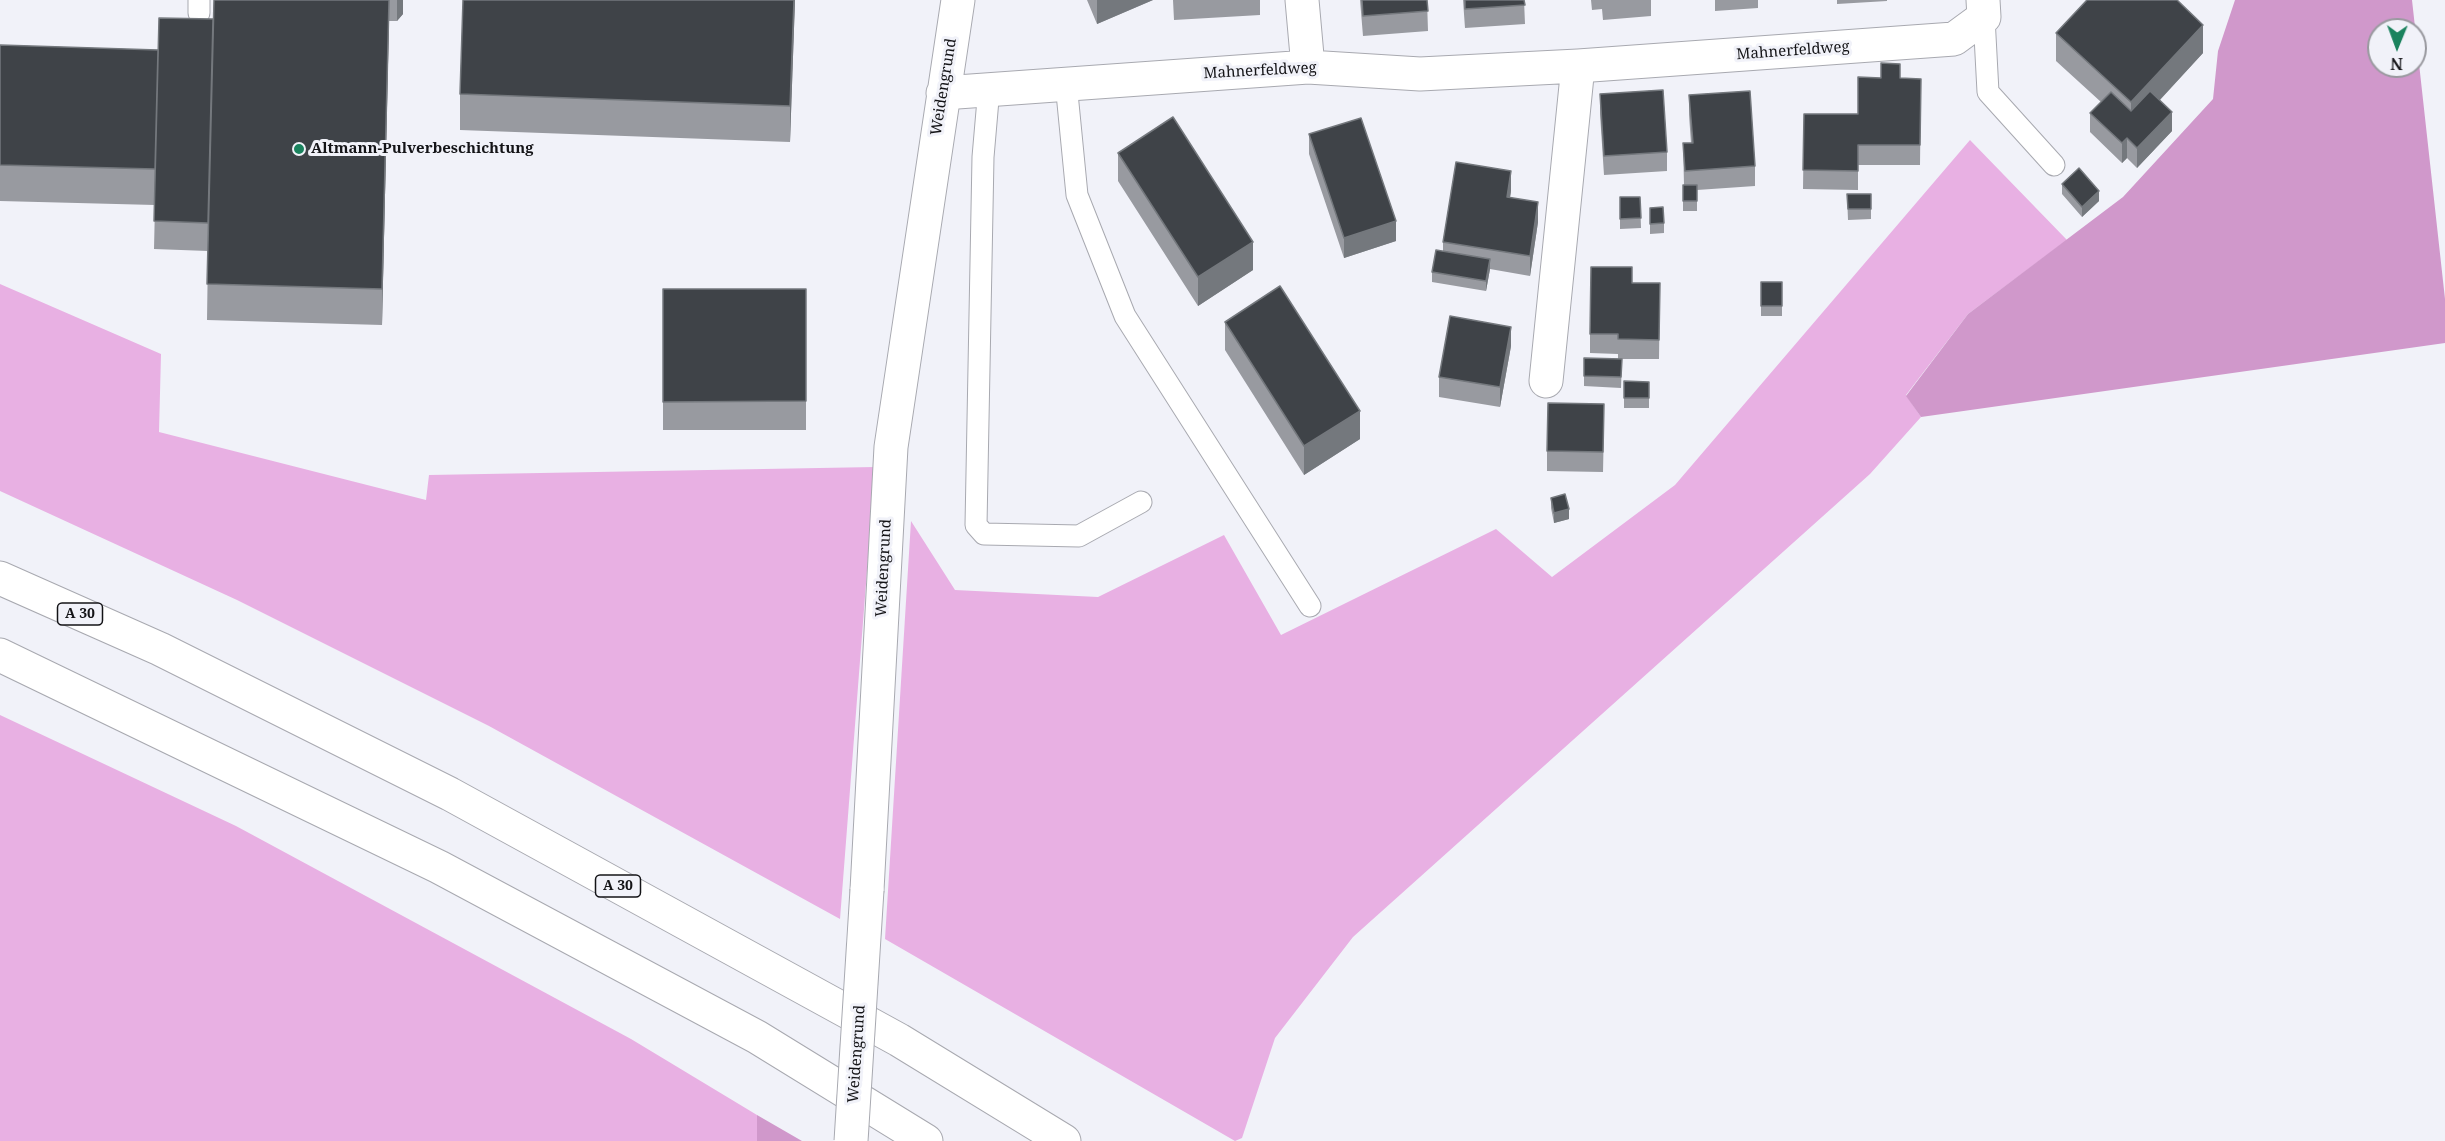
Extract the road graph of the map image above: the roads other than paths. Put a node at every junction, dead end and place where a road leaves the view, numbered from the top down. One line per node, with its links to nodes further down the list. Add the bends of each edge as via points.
1 (958, 0): 8 (main road, Weidengrund)
2 (1302, 0): 5 (main road)
3 (1983, 9): 4 (main road, Mahnerfeldweg, via 1954,39); 9 (lane, via 1988,92)
4 (1578, 66): 5 (main road, Mahnerfeldweg, via 1420,74); 10 (main road)
5 (1308, 67): 6 (main road, Mahnerfeldweg)
6 (1066, 83): 7 (main road, Mahnerfeldweg); 13 (lane, via 1077,195 1125,316)
7 (989, 88): 8 (main road, Mahnerfeldweg); 11 (lane, via 983,157 976,525 984,534 1079,536)
8 (943, 93): 15 (main road, Weidengrund, bridge, via 891,447)
9 (2054, 165)
10 (1546, 381)
11 (1141, 502)
12 (0, 578): 17 (main road, A 30, via 160,649 450,794 899,1040)
13 (1311, 606)
14 (0, 655): 16 (main road, via 449,873 757,1037)
15 (851, 1141)
16 (926, 1141)
17 (1064, 1141)

